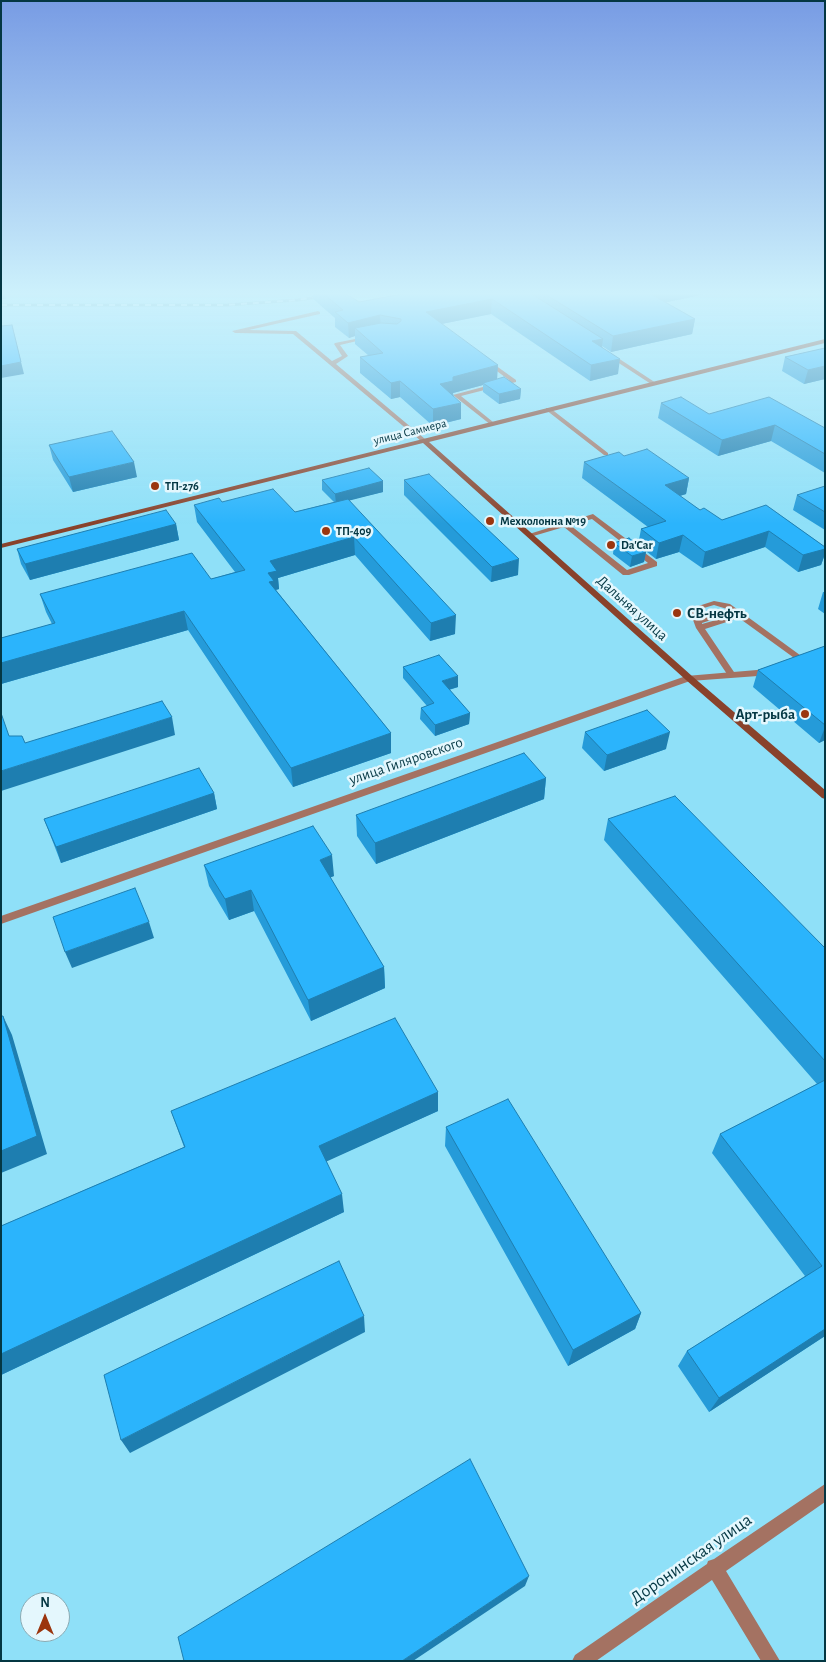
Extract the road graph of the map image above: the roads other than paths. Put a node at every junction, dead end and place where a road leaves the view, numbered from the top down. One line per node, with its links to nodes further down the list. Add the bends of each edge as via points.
1 (337, 369): 8 (street)
2 (497, 369): 7 (street, via 514,381 456,395)
3 (631, 369): 5 (street)
4 (712, 369): 5 (street, улица Саммера)
5 (653, 383): 6 (street, улица Саммера)
6 (548, 409): 7 (street, улица Саммера); 9 (street)
7 (492, 423): 8 (street, улица Саммера)
8 (423, 440): 11 (street, Дальняя улица); 12 (street, улица Саммера)
9 (606, 454)
10 (565, 524): 10 (street, via 593,516 654,564 626,573); 11 (street)
11 (530, 535): 17 (street, Дальняя улица)
12 (1, 546)
13 (730, 608): 14 (street); 15 (street); 15 (street, via 714,603 693,609)
14 (741, 615): 15 (street); 16 (street, улица Гиляровского, via 796,660 758,673)
15 (697, 622): 16 (street)
16 (732, 675): 17 (street, улица Гиляровского)
17 (689, 678): 18 (street, Дальняя улица); 19 (street, улица Гиляровского)
18 (825, 796)
19 (1, 920)
20 (825, 1492): 21 (street, Доронинская улица)
21 (714, 1567): 22 (street, Доронинская улица); 23 (street)
22 (581, 1661)
23 (770, 1661)

